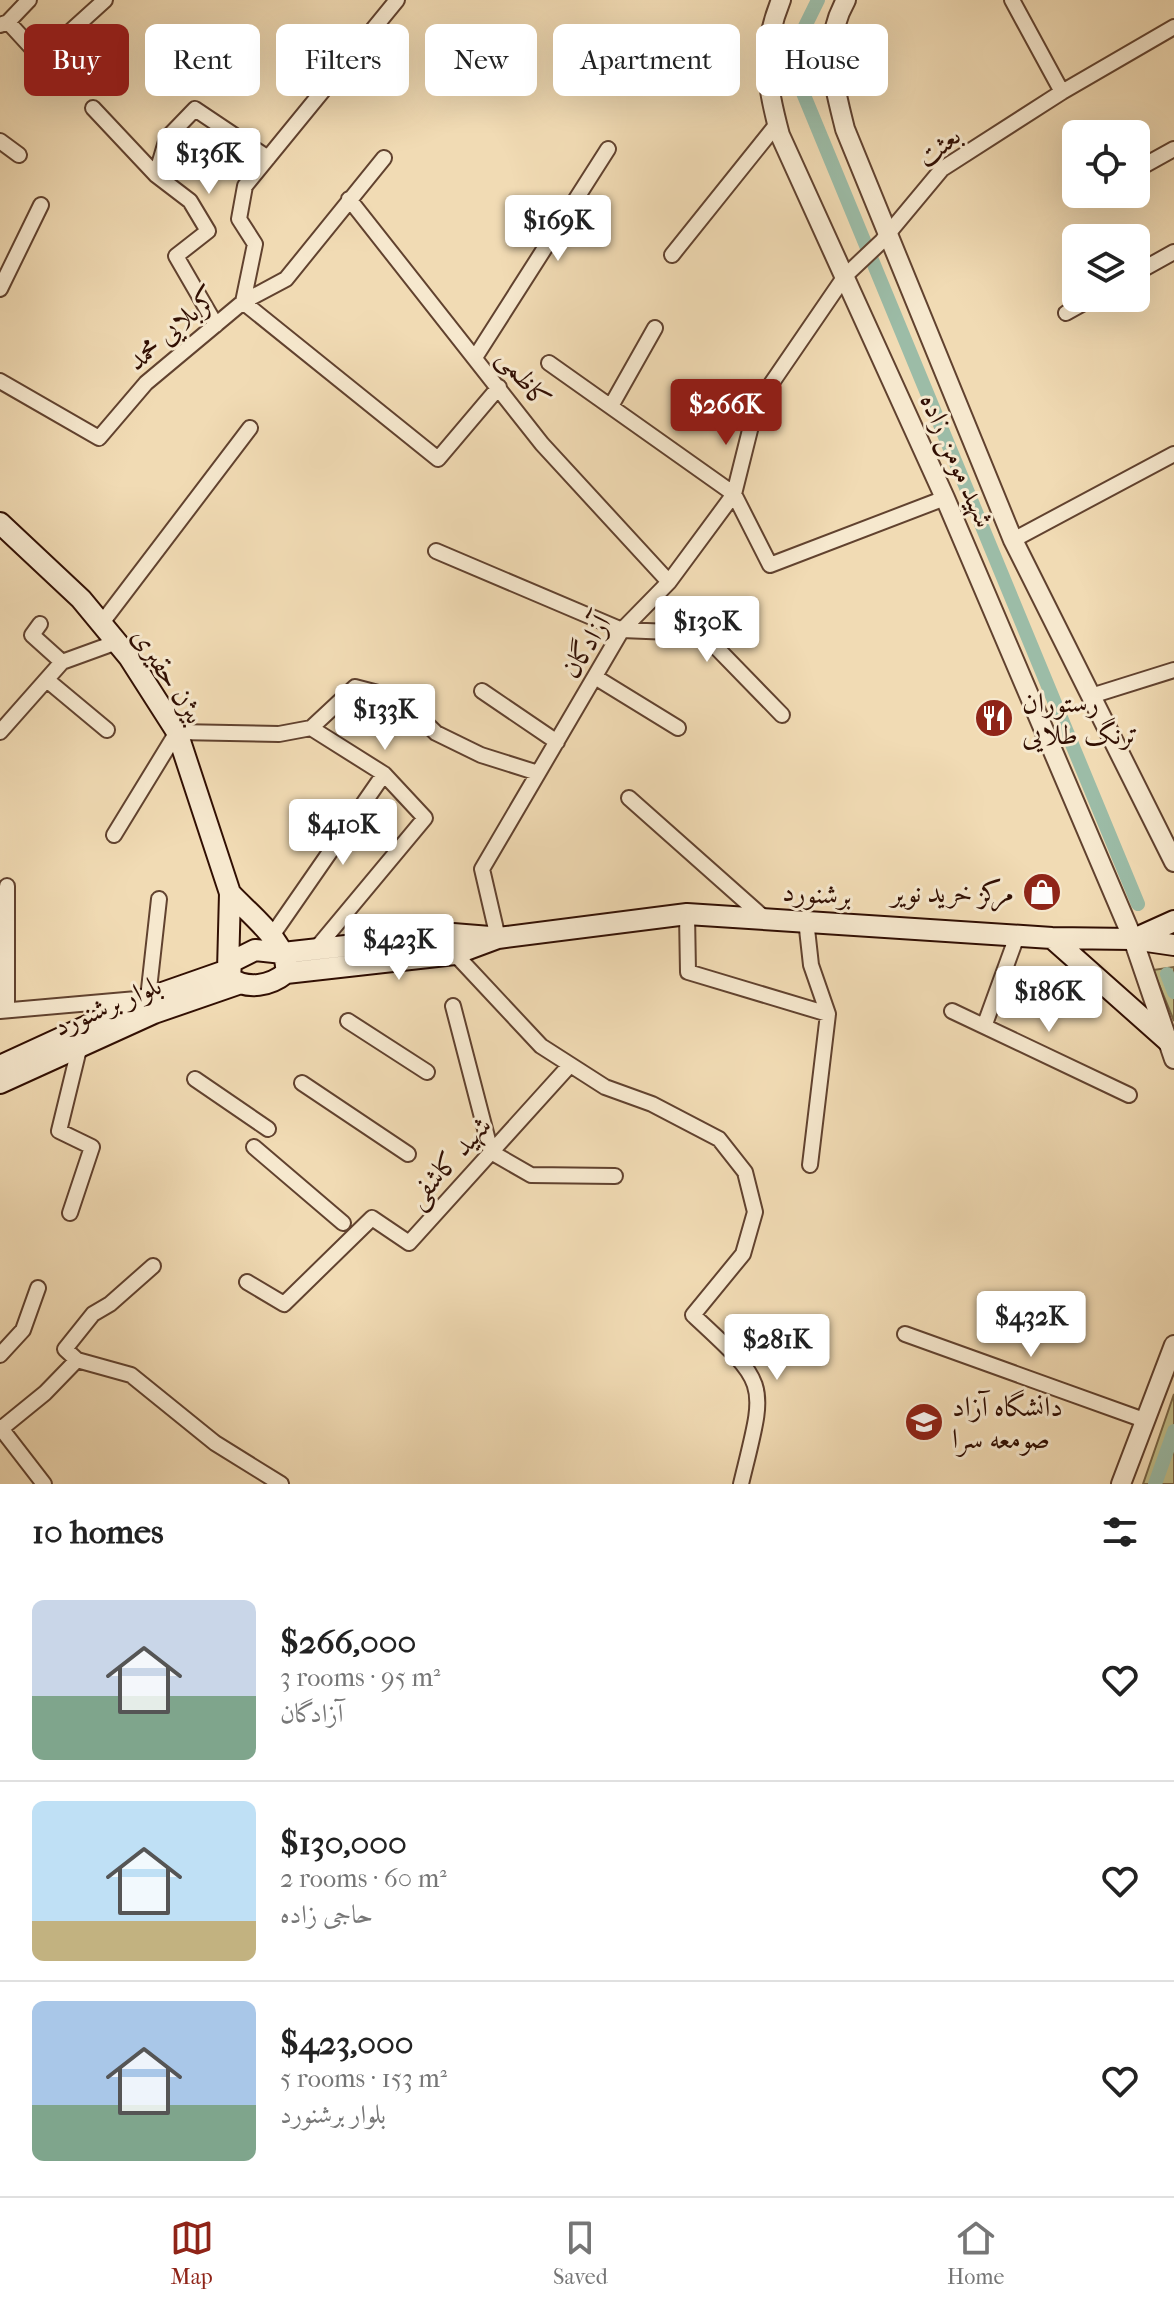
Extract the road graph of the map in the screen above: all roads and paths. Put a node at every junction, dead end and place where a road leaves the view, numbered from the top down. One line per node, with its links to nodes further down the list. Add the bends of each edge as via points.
1 (29, 0): 7 (street)
2 (105, 0): 7 (street, via 41,58)
3 (396, 0): 16 (street, کربلایی محمد)
4 (781, 0): 11 (street, شهید مومن زاده, via 766,44 766,86)
5 (846, 0): 22 (street, via 837,16 830,68)
6 (1012, 0): 9 (street)
7 (4, 23)
8 (1174, 27): 9 (street, بعثت)
9 (1062, 92): 22 (street, بعثت, via 942,169)
10 (93, 108): 19 (street)
11 (777, 124): 24 (street); 26 (street, شهید مومن زاده)
12 (0, 141): 15 (street)
13 (608, 149): 31 (street)
14 (1174, 149): 18 (street)
15 (19, 155)
16 (268, 158): 19 (street, via 195,109 167,138); 28 (street, کربلایی محمد, via 245,186 239,219 255,244)
17 (384, 158): 20 (street)
18 (1150, 162)
19 (156, 175): 29 (street, via 190,201 208,231 176,256)
20 (349, 199): 28 (street, via 286,279); 31 (street, کاظمی)
21 (41, 205): 27 (street)
22 (880, 242): 26 (street, بعثت); 41 (street)
23 (1174, 252): 25 (street)
24 (672, 255)
25 (1150, 265)
26 (852, 270): 38 (street, آزادگان, via 756,406); 39 (street, شهید مومن زاده)
27 (0, 289)
28 (243, 302): 29 (street, کربلایی محمد); 34 (street, via 438,459)
29 (216, 325): 33 (street, کربلایی محمد, via 146,383 99,438)
30 (655, 328): 35 (street)
31 (476, 356): 34 (street, کاظمی)
32 (549, 363): 35 (street)
33 (0, 381)
34 (499, 387): 43 (street, کاظمی, via 542,444)
35 (611, 406): 38 (street)
36 (250, 428): 44 (street)
37 (1174, 454): 41 (street)
38 (734, 494): 39 (street, via 770,565); 43 (street, آزادگان)
39 (945, 498): 78 (street, شهید مومن زاده)
40 (0, 523): 44 (main road, بیژن حقیری)
41 (1013, 540): 55 (street)
42 (436, 551): 46 (street)
43 (669, 582): 46 (street, آزادگان)
44 (101, 624): 47 (main road, بیژن حقیری)
45 (36, 629): 48 (street)
46 (622, 630): 51 (street, آزادگان); 56 (street, via 671,632 711,642)
47 (117, 642): 48 (street); 61 (main road, بیژن حقیری)
48 (62, 662): 53 (street)
49 (1174, 670): 50 (street)
50 (1154, 676): 52 (street); 55 (street)
51 (595, 677): 58 (street); 62 (street, آزادگان)
52 (1174, 677)
53 (47, 680): 59 (street); 60 (street)
54 (482, 691): 62 (street)
55 (1091, 696): 67 (street)
56 (782, 715)
57 (311, 728): 61 (street, via 279,734); 63 (street, via 355,687 401,699 436,733 481,755); 64 (street)
58 (678, 728)
59 (107, 730)
60 (0, 732)
61 (177, 732): 66 (street); 69 (main road, بیژن حقیری)
62 (557, 742): 63 (street, آزادگان)
63 (538, 773): 76 (street, آزادگان, via 482,869)
64 (384, 774): 80 (street, via 425,818); 82 (street)
65 (629, 798): 72 (street)
66 (114, 835)
67 (1174, 862)
68 (7, 886): 86 (street)
69 (230, 893): 82 (main road); 83 (main road)
70 (159, 899): 84 (street)
71 (687, 914): 72 (main road, برشنورد); 76 (main road, برشنورد); 88 (street, via 688,972)
72 (763, 917): 73 (main road, برشنورد)
73 (806, 920): 75 (main road, برشنورد); 88 (street, via 811,965)
74 (1174, 921): 78 (main road, برشنورد)
75 (1017, 936): 77 (main road, برشنورد); 90 (street)
76 (498, 938): 80 (main road, via 453,934); 81 (main road)
77 (1052, 938): 78 (main road, برشنورد); 92 (main road)
78 (1133, 939): 79 (main road, برشنورد); 92 (street, شهید مومن زاده)
79 (1174, 945)
80 (315, 950): 82 (main road)
81 (455, 954): 82 (main road); 93 (street, via 541,1046)
82 (280, 955): 83 (main road, via 255,950 240,955); 83 (main road, via 266,984)
83 (233, 977): 84 (main road, بلوار برشنورد); 91 (main road, بلوار برشنورد)
84 (148, 998): 86 (street); 94 (main road, بلوار برشنورد)
85 (453, 1006): 102 (street)
86 (4, 1011)
87 (952, 1011): 90 (street)
88 (828, 1014): 104 (street)
89 (348, 1021): 95 (street)
90 (985, 1024): 99 (street)
91 (80, 1045): 97 (main road, بلوار برشنورد); 106 (street, via 59,1131 92,1147)
92 (1171, 1050)
93 (570, 1065): 102 (street, شهید کاشفی); 119 (street, via 605,1087 652,1104 719,1139 745,1172 755,1212 743,1254 693,1315 747,1365 759,1389)
94 (0, 1066)
95 (427, 1072)
96 (195, 1079): 100 (street)
97 (0, 1083)
98 (302, 1083): 103 (street)
99 (1129, 1095)
100 (268, 1129)
101 (254, 1147): 107 (street)
102 (491, 1152): 105 (street, via 531,1175); 109 (street, شهید کاشفی, via 409,1243 372,1218 284,1304)
103 (408, 1154)
104 (810, 1165)
105 (615, 1176)
106 (70, 1213)
107 (343, 1223)
108 (153, 1266): 114 (street, via 93,1314 65,1349)
109 (247, 1282)
110 (38, 1288): 113 (street, via 23,1330)
111 (905, 1334): 115 (street)
112 (1174, 1345): 115 (street)
113 (0, 1355)
114 (77, 1360): 116 (street); 118 (street, via 131,1375 215,1443)
115 (1144, 1420): 120 (street)
116 (1, 1428): 117 (street)
117 (44, 1484)
118 (281, 1484)
119 (741, 1484)
120 (1121, 1484)

